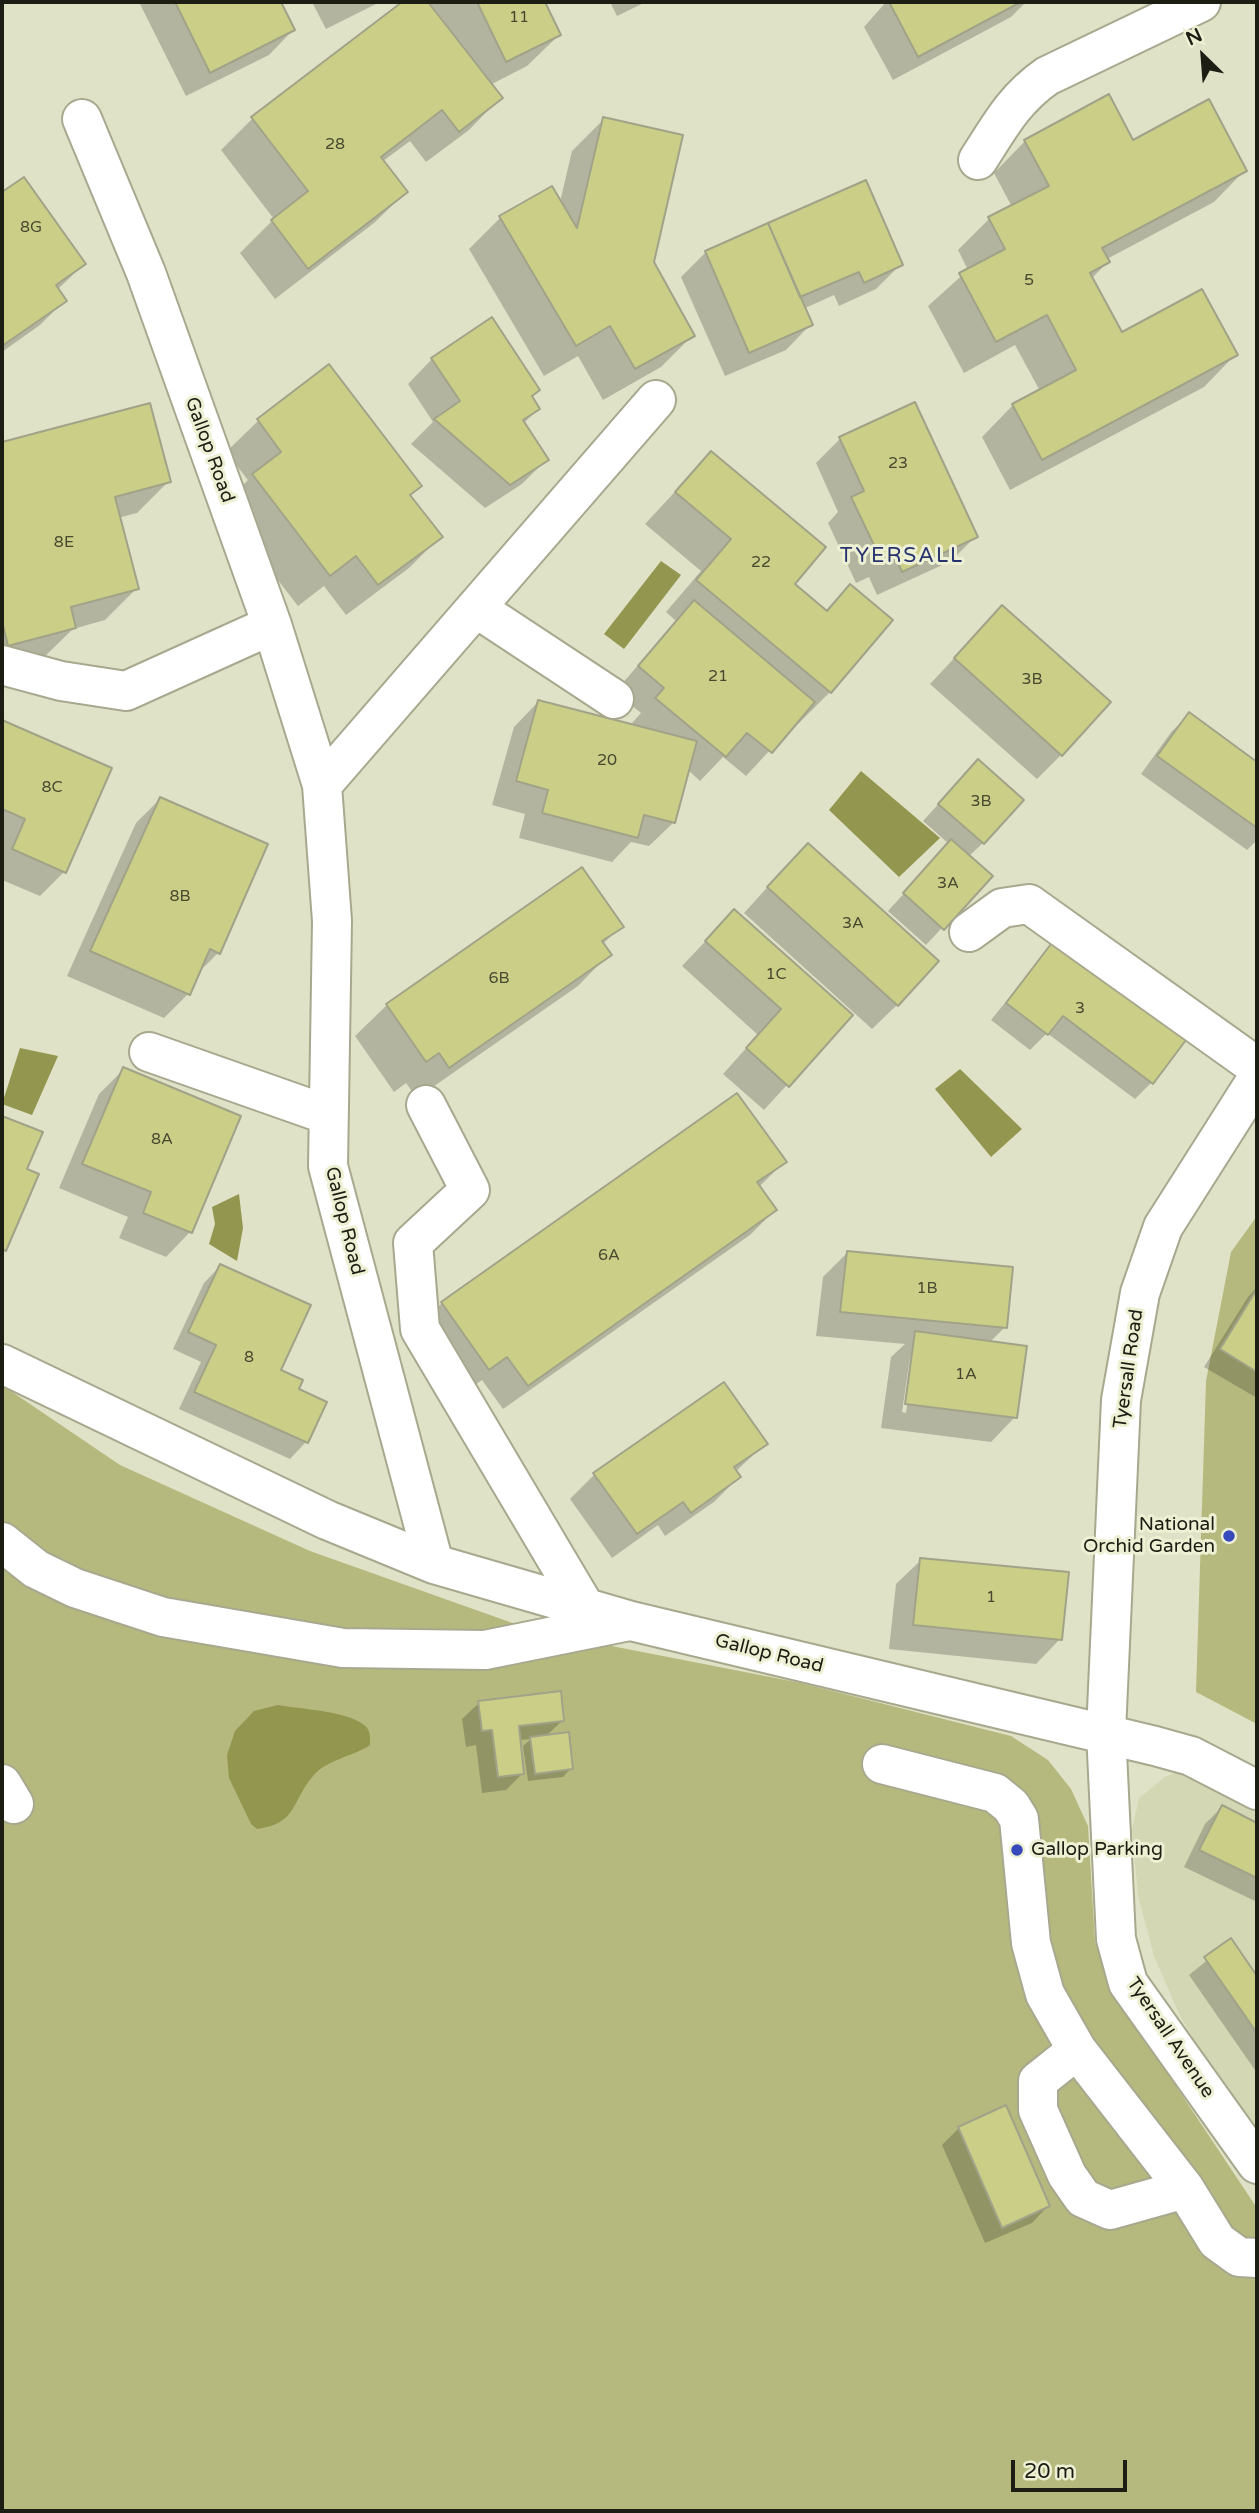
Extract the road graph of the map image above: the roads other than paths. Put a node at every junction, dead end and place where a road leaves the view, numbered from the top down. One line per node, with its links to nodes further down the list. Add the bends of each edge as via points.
1 (1201, 2): 3 (street, via 1031,87 1019,97)
2 (82, 119): 6 (street, Gallop Road, via 146,273)
3 (978, 160)
4 (656, 400): 5 (street)
5 (476, 608): 8 (street); 9 (street)
6 (272, 625): 7 (street, via 126,691 61,681); 9 (street, Gallop Road)
7 (2, 664)
8 (614, 699)
9 (322, 785): 15 (street, Gallop Road, via 332,921)
10 (969, 932): 12 (street, via 1002,908 1029,904)
11 (149, 1052): 15 (street)
12 (1257, 1067)
13 (1257, 1079): 21 (street, Tyersall Road, via 1163,1227 1140,1293 1121,1400)
14 (426, 1105): 19 (street, via 470,1190 413,1243 420,1329)
15 (328, 1115): 18 (street, Gallop Road, via 328,1166)
16 (2, 1364): 18 (street, Gallop Road, via 327,1520)
17 (2, 1542): 20 (street, via 36,1569 75,1588 163,1617 343,1648 485,1650)
18 (434, 1564): 19 (street, Gallop Road)
19 (583, 1604): 20 (street, Gallop Road)
20 (631, 1620): 21 (street, Gallop Road, via 933,1695)
21 (1106, 1732): 23 (street, Gallop Road, via 1191,1756); 25 (street, Tyersall Avenue, via 1116,1939 1128,1983)
22 (883, 1764): 24 (street, via 995,1793 1011,1806 1019,1819 1035,1955 1045,1994)
23 (1257, 1790)
24 (1077, 2050): 26 (street); 26 (street, via 1038,2081 1038,2110 1067,2175 1083,2198 1110,2210)
25 (1257, 2164)
26 (1185, 2189): 27 (street, via 1217,2241 1239,2257)
27 (1257, 2258)

